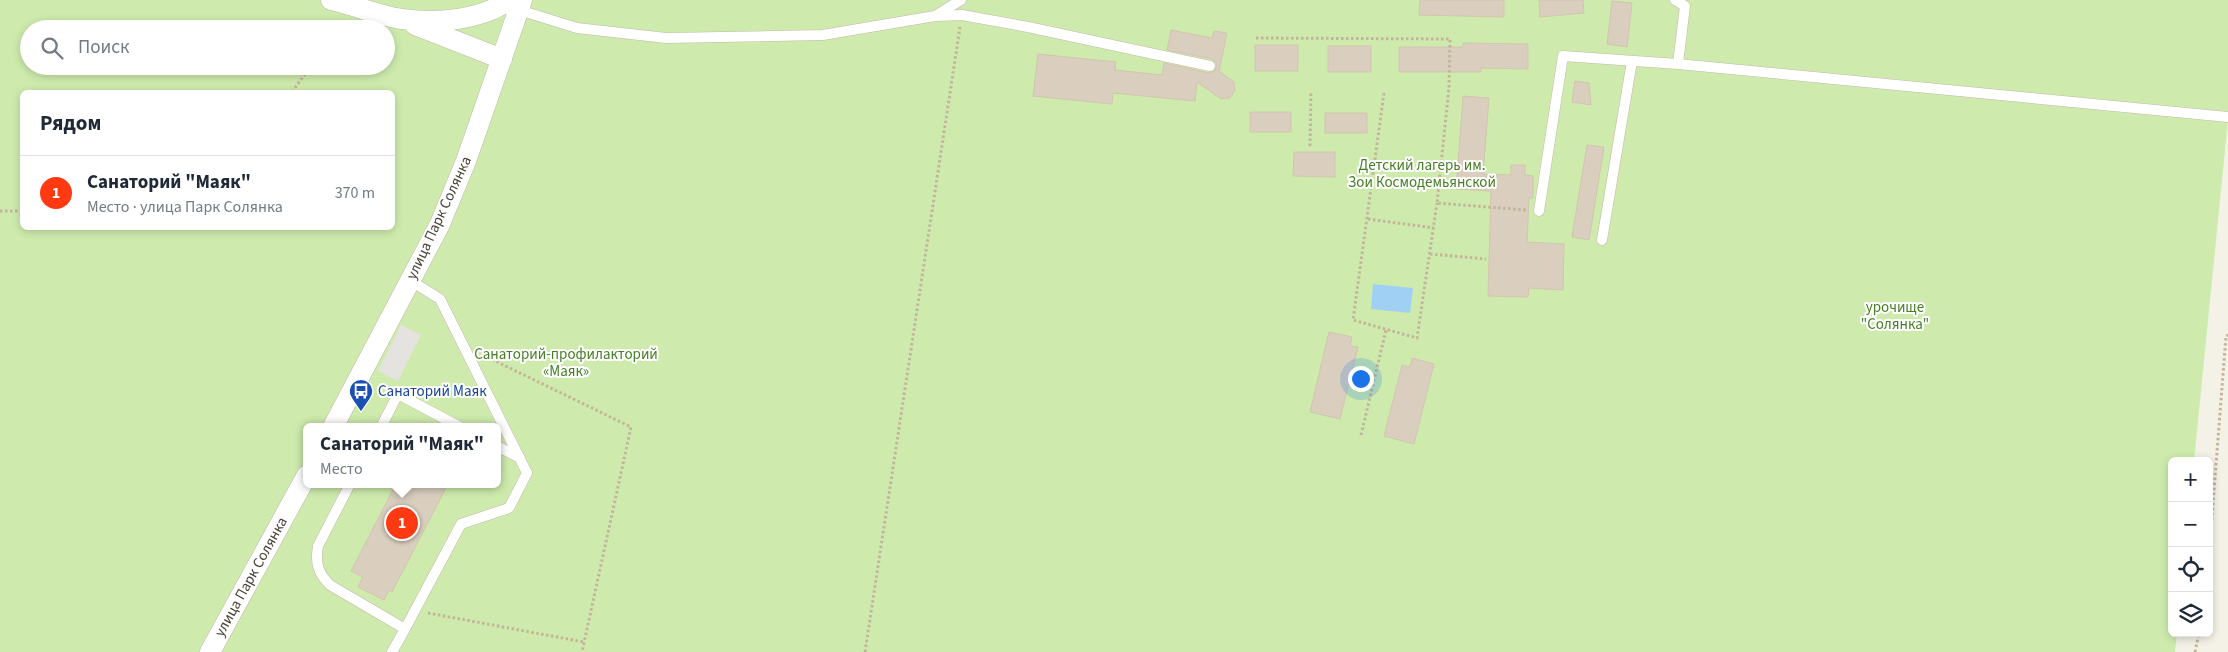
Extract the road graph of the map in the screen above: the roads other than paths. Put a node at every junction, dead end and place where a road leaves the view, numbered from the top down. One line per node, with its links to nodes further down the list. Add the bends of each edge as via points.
1 (331, 0): 6 (street)
2 (961, 0): 5 (lane)
3 (1675, 0): 9 (lane, via 1685,6)
4 (517, 3): 5 (lane, via 577,28 666,38 823,35); 6 (street, via 468,17 438,21); 7 (street, улица Парк Солянка)
5 (936, 16): 10 (lane, via 962,15)
6 (401, 19): 7 (street)
7 (502, 59): 14 (street, улица Парк Солянка, via 466,161 440,224)
8 (1632, 60): 9 (lane); 12 (lane, via 1563,56); 13 (lane)
9 (1678, 64): 11 (lane)
10 (1210, 66)
11 (2228, 117)
12 (1539, 211)
13 (1602, 240)
14 (411, 281): 15 (street, улица Парк Солянка); 19 (lane, via 440,299)
15 (335, 423)
16 (383, 423): 17 (lane, via 398,394)
17 (452, 423)
18 (501, 448): 19 (lane)
19 (520, 458): 22 (lane, via 527,473 509,508 461,524)
20 (303, 482): 23 (street, улица Парк Солянка)
21 (348, 488): 22 (lane, via 318,546 317,567 330,586)
22 (405, 629): 24 (lane)
23 (210, 652)
24 (392, 652)

